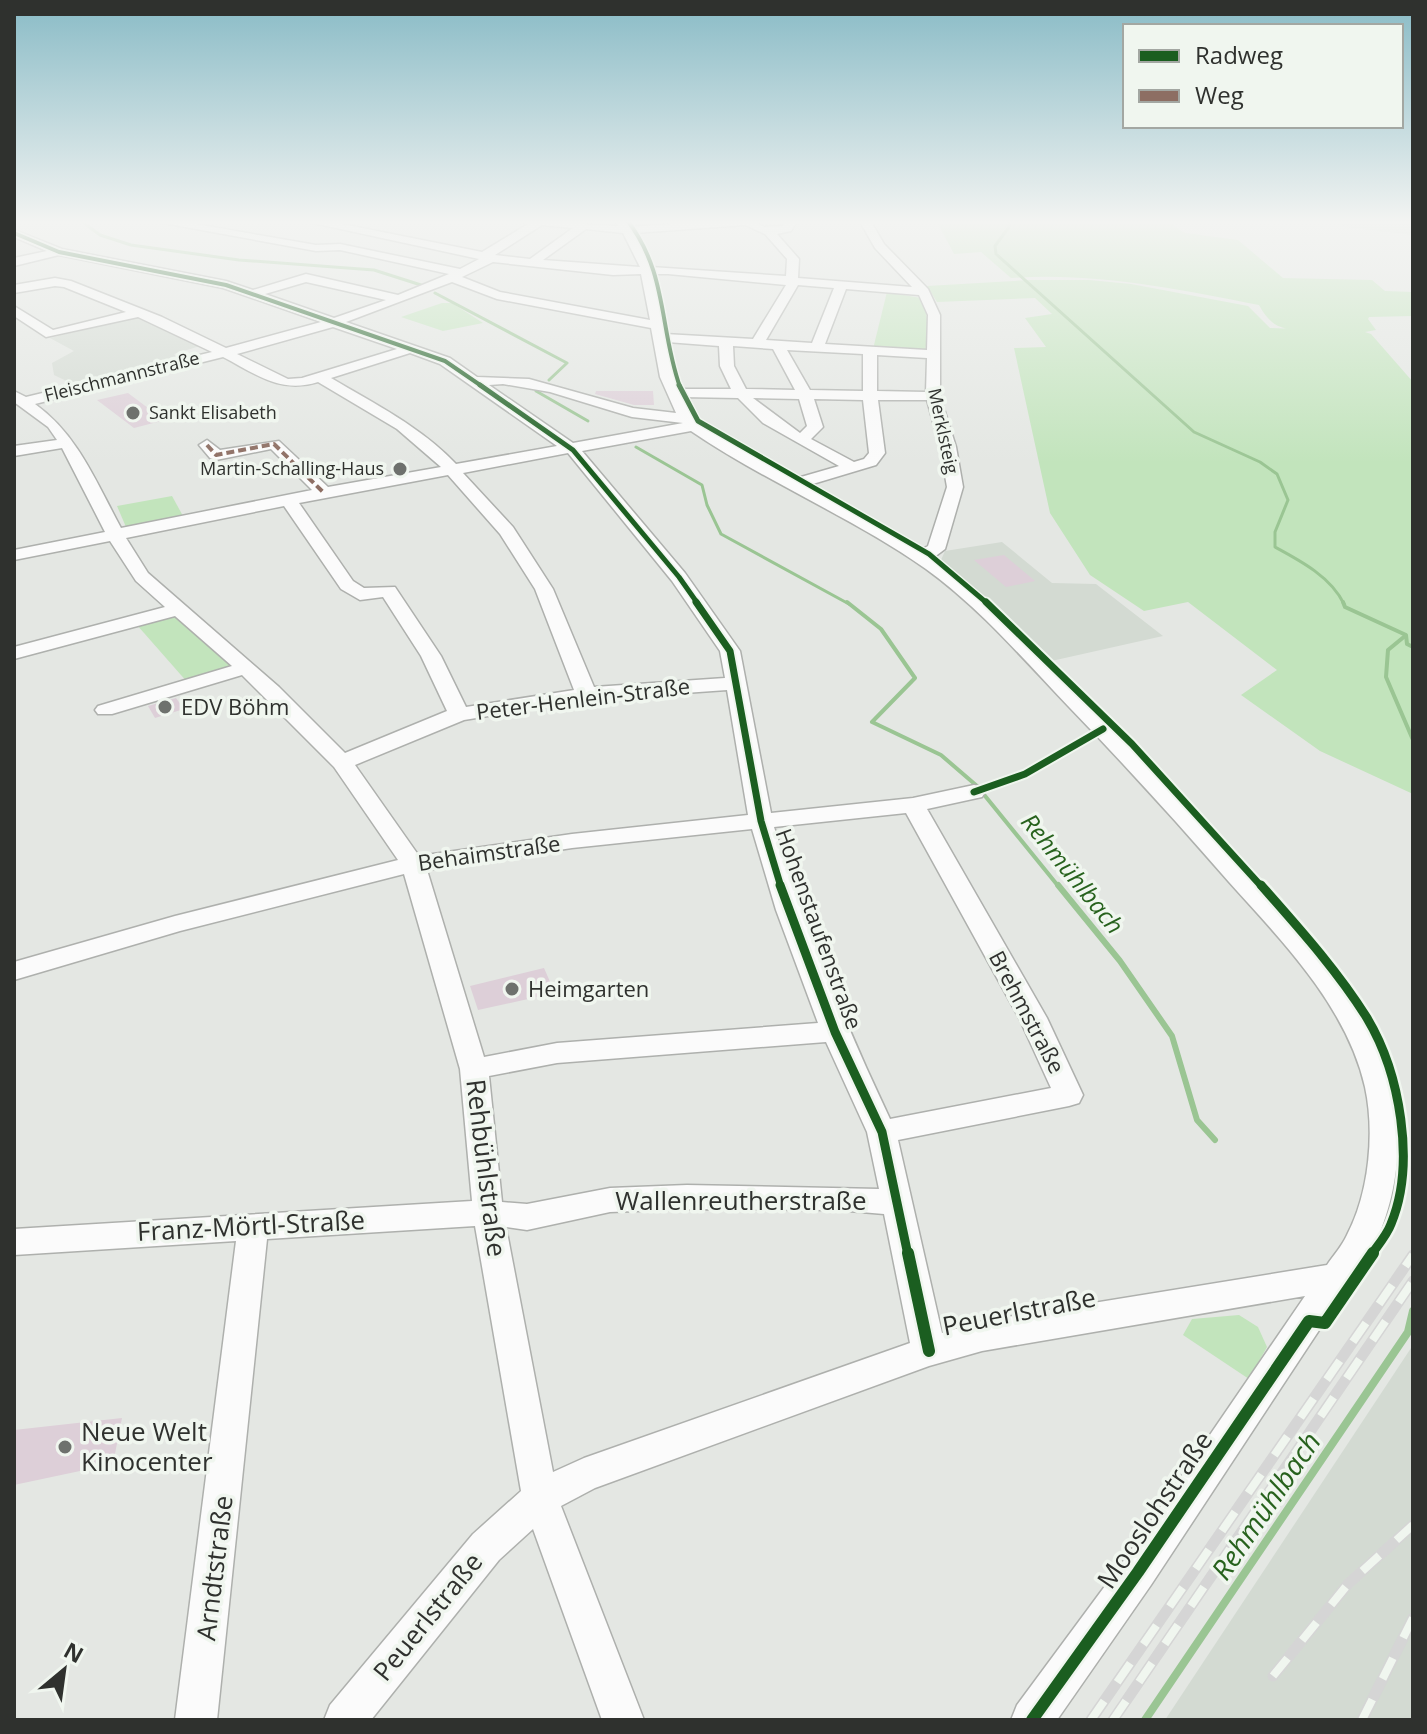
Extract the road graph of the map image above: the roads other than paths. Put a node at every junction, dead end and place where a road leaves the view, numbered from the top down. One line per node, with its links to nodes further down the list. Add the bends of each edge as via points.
1 (109, 301): 10 (street)
2 (274, 301): 11 (street, Hohenstaufenstraße)
3 (391, 301): 11 (street, Fleischmannstraße)
4 (524, 301): 12 (street)
5 (652, 301): 12 (street)
6 (783, 301): 14 (street)
7 (835, 301): 16 (street)
8 (928, 301): 20 (street, Merklsteig, via 934,315)
9 (14, 310): 10 (street, via 51,334)
10 (139, 313): 19 (street)
11 (333, 321): 17 (street, Hohenstaufenstraße); 19 (street, Fleischmannstraße)
12 (657, 332): 13 (street); 23 (street)
13 (726, 342): 14 (street); 24 (street)
14 (758, 343): 15 (street)
15 (781, 345): 16 (street); 25 (street)
16 (817, 347): 18 (street)
17 (413, 348): 21 (street); 22 (street, Hohenstaufenstraße)
18 (870, 350): 20 (street); 26 (street)
19 (222, 352): 21 (street, via 279,381); 28 (street, Fleischmannstraße)
20 (932, 354): 27 (street, Merklsteig)
21 (320, 377): 36 (street, via 402,426)
22 (477, 381): 29 (street, via 506,378); 32 (street, Hohenstaufenstraße)
23 (673, 393): 24 (street); 29 (street)
24 (741, 394): 25 (street); 30 (street, via 759,413)
25 (805, 395): 26 (street); 30 (street, via 815,427)
26 (870, 395): 27 (street); 35 (street, via 877,453 870,462)
27 (933, 396): 42 (street, Merklsteig, via 955,487 936,549)
28 (20, 399): 31 (street, Rehbühlstraße, via 53,424)
29 (689, 422): 32 (street); 37 (street, Mooslohstraße)
30 (802, 439): 35 (street)
31 (67, 443): 33 (street); 40 (street, Rehbühlstraße)
32 (573, 450): 36 (street); 46 (street, Hohenstaufenstraße, via 679,577 730,651)
33 (14, 451)
34 (215, 455): 38 (street, via 269,438)
35 (852, 467): 37 (street)
36 (455, 470): 38 (street); 47 (street, via 507,531 544,589)
37 (795, 484): 42 (street, Mooslohstraße)
38 (324, 493): 39 (street)
39 (289, 501): 40 (street); 49 (street, via 347,585 360,594 388,591 431,656)
40 (115, 535): 41 (street); 43 (street, Rehbühlstraße, via 142,577)
41 (14, 555)
42 (920, 558): 63 (street, Mooslohstraße, via 1028,654 1150,779 1256,896 1317,970 1353,1025 1373,1067 1380,1102 1381,1174 1361,1241)
43 (181, 609): 44 (street); 45 (street, Rehbühlstraße)
44 (14, 653)
45 (246, 668): 48 (street); 50 (street, Rehbühlstraße)
46 (737, 683): 47 (street, Peter-Henlein-Straße); 53 (street, Hohenstaufenstraße)
47 (586, 694): 49 (street, Peter-Henlein-Straße)
48 (105, 710)
49 (459, 714): 50 (street, Peter-Henlein-Straße)
50 (342, 762): 54 (street, Rehbühlstraße)
51 (974, 792): 52 (street, Behaimstraße)
52 (913, 805): 53 (street, Behaimstraße); 58 (street, Brehmstraße, via 1033,1018 1069,1095)
53 (761, 821): 54 (street, Behaimstraße); 56 (street, Hohenstaufenstraße)
54 (413, 864): 55 (street, Behaimstraße); 57 (street, Rehbühlstraße)
55 (14, 971)
56 (835, 1032): 57 (street, via 557,1053); 58 (street, Hohenstaufenstraße)
57 (474, 1069): 60 (street, Rehbühlstraße)
58 (882, 1132): 59 (street, Hohenstaufenstraße)
59 (899, 1203): 60 (street, Wallenreutherstraße, via 687,1197 610,1200 527,1217); 64 (street, Hohenstaufenstraße)
60 (488, 1213): 61 (street, Franz-Mörtl-Straße); 65 (street, Rehbühlstraße)
61 (253, 1225): 62 (street, Franz-Mörtl-Straße); 66 (street, Arndtstraße)
62 (14, 1242)
63 (1339, 1277): 64 (street, Peuerlstraße, via 982,1336); 69 (street, Mooslohstraße)
64 (929, 1351): 65 (street, Peuerlstraße, via 660,1446)
65 (540, 1498): 67 (street, Peuerlstraße, via 486,1547); 68 (street, Rehbühlstraße)
66 (196, 1720)
67 (345, 1720)
68 (623, 1720)
69 (1032, 1720)

